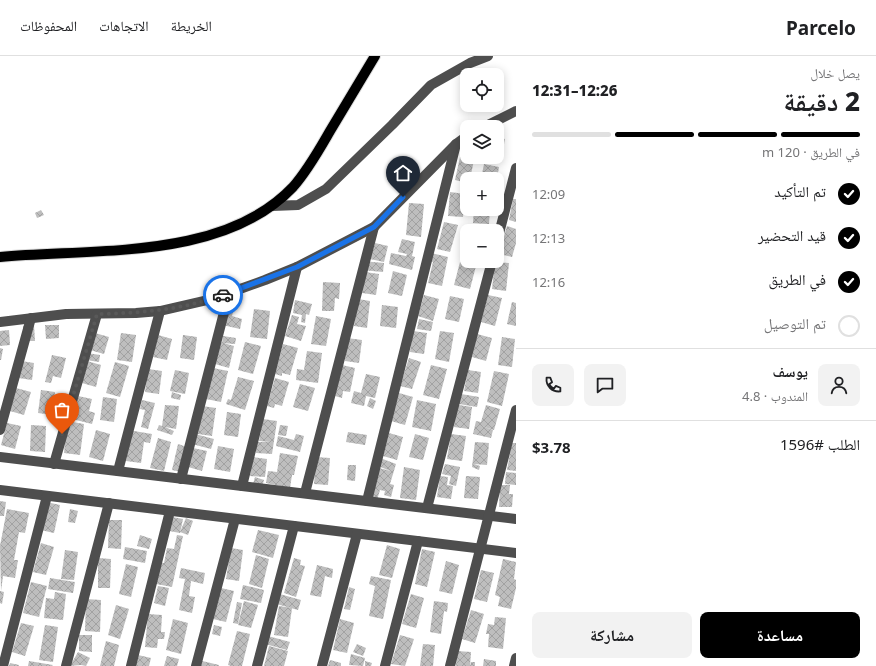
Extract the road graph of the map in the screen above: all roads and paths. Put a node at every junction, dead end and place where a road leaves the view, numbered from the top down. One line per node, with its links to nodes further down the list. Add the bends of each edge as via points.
1 (375, 56): 8 (main road, via 313,160 293,186)
2 (488, 56): 8 (street, via 431,85 326,189 298,205)
3 (516, 111): 4 (street)
4 (498, 120)
5 (460, 141): 6 (street)
6 (456, 144): 10 (street); 31 (street)
7 (516, 168): 9 (street)
8 (272, 206): 12 (main road, via 246,222 168,246)
9 (501, 224)
10 (374, 227): 14 (street); 29 (street)
11 (0, 254): 12 (main road)
12 (21, 255): 13 (main road)
13 (0, 257)
14 (297, 267): 16 (street); 27 (street)
15 (490, 268): 33 (street)
16 (229, 293): 17 (street, via 185,306); 26 (street)
17 (160, 310): 18 (street); 25 (street)
18 (97, 314): 19 (street); 24 (street)
19 (31, 318): 20 (street); 22 (street)
20 (0, 322)
21 (516, 410): 35 (street)
22 (0, 430)
23 (0, 457): 24 (street)
24 (54, 464): 25 (street)
25 (118, 471): 26 (street)
26 (181, 479): 27 (street)
27 (242, 486): 29 (street)
28 (0, 490): 30 (street)
29 (305, 494): 31 (street)
30 (47, 496): 32 (street); 44 (street)
31 (367, 501): 33 (street)
32 (109, 503): 34 (street); 45 (street)
33 (428, 508): 35 (street)
34 (170, 511): 36 (street); 46 (street)
35 (488, 515): 37 (street); 41 (street)
36 (235, 519): 38 (street); 47 (street)
37 (516, 519)
38 (294, 526): 39 (street); 48 (street)
39 (357, 534): 40 (street); 49 (street)
40 (418, 541): 41 (street); 50 (street)
41 (481, 548): 42 (street); 51 (street)
42 (516, 553)
43 (516, 658): 52 (street)
44 (3, 666)
45 (66, 666)
46 (131, 666)
47 (196, 666)
48 (257, 666)
49 (322, 666)
50 (385, 666)
51 (450, 666)
52 (514, 666)

